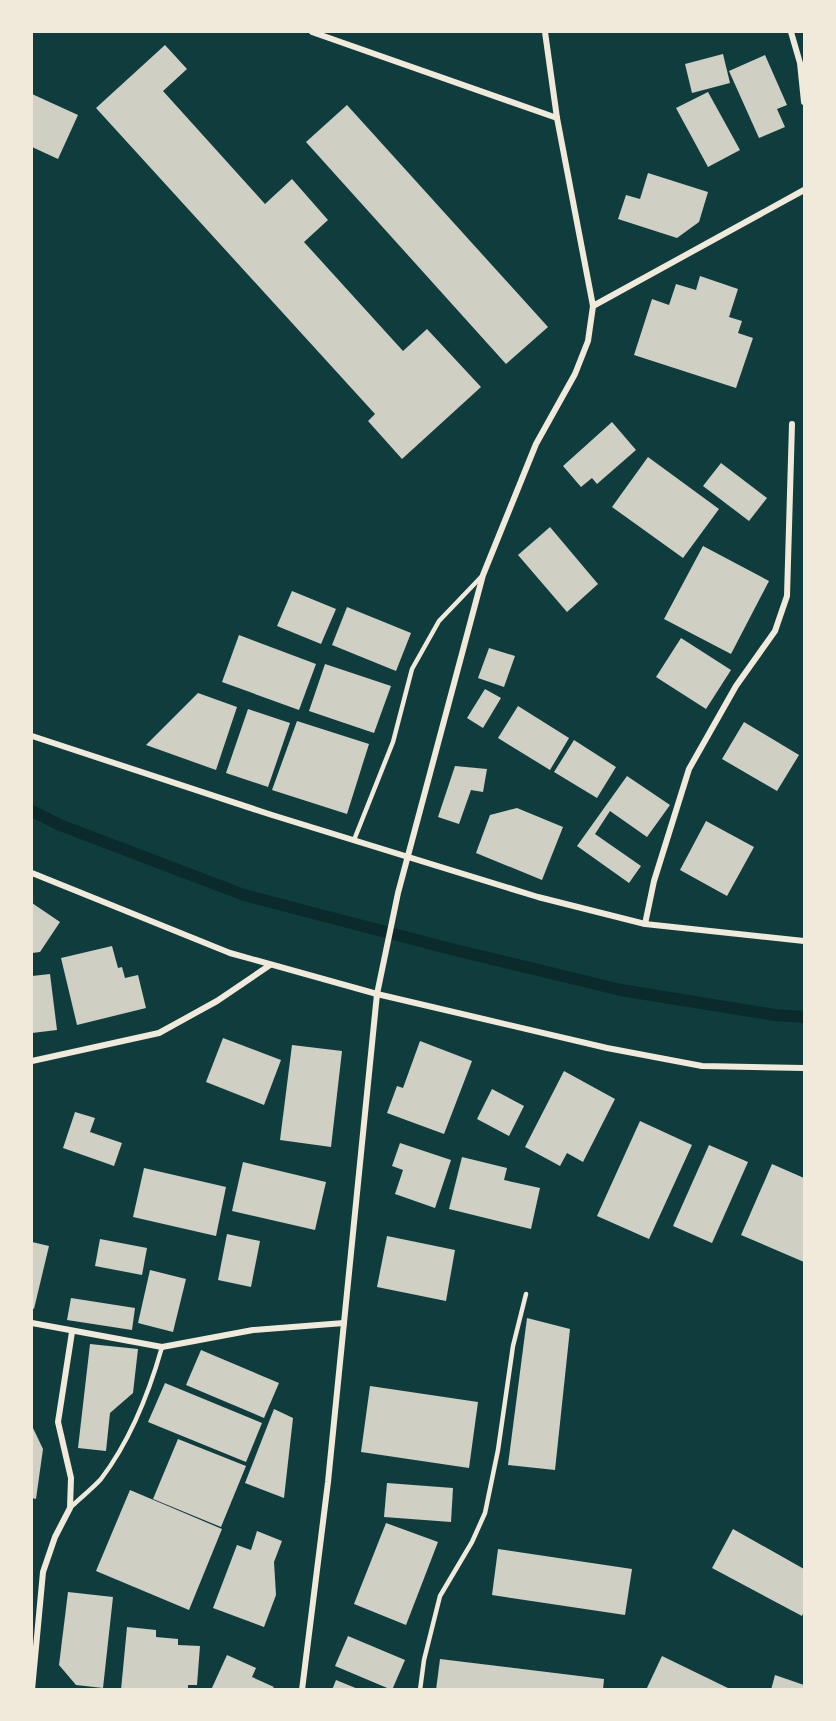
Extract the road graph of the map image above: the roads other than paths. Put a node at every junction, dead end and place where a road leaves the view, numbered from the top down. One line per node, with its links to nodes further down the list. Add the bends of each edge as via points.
1 (312, 32): 6 (street)
2 (545, 32): 6 (street)
3 (791, 32): 4 (street)
4 (802, 61): 5 (street)
5 (804, 102)
6 (557, 118): 8 (street)
7 (804, 190): 8 (street)
8 (593, 306): 10 (street, via 588,341 575,374 536,444)
9 (792, 424): 15 (street, via 788,596 775,631 736,686 689,769 654,881)
10 (483, 575): 12 (lane, via 439,621 412,669 393,741); 13 (street)
11 (32, 736): 12 (street)
12 (354, 840): 13 (street)
13 (406, 857): 15 (street); 18 (street)
14 (32, 873): 17 (street, via 230,953)
15 (645, 924): 16 (street)
16 (804, 941)
17 (270, 965): 18 (street); 19 (street, via 217,1001 159,1033)
18 (377, 994): 20 (street, via 702,1066); 23 (street)
19 (32, 1061)
20 (804, 1068)
21 (526, 1294): 29 (lane, via 513,1346 485,1513 440,1596)
22 (32, 1323): 24 (street)
23 (344, 1323): 25 (street, via 253,1330); 28 (street)
24 (72, 1332): 25 (street); 26 (street, via 58,1422 71,1478)
25 (162, 1347): 26 (lane, via 150,1390 112,1464)
26 (70, 1508): 27 (street, via 43,1572)
27 (32, 1689)
28 (302, 1689)
29 (420, 1689)

